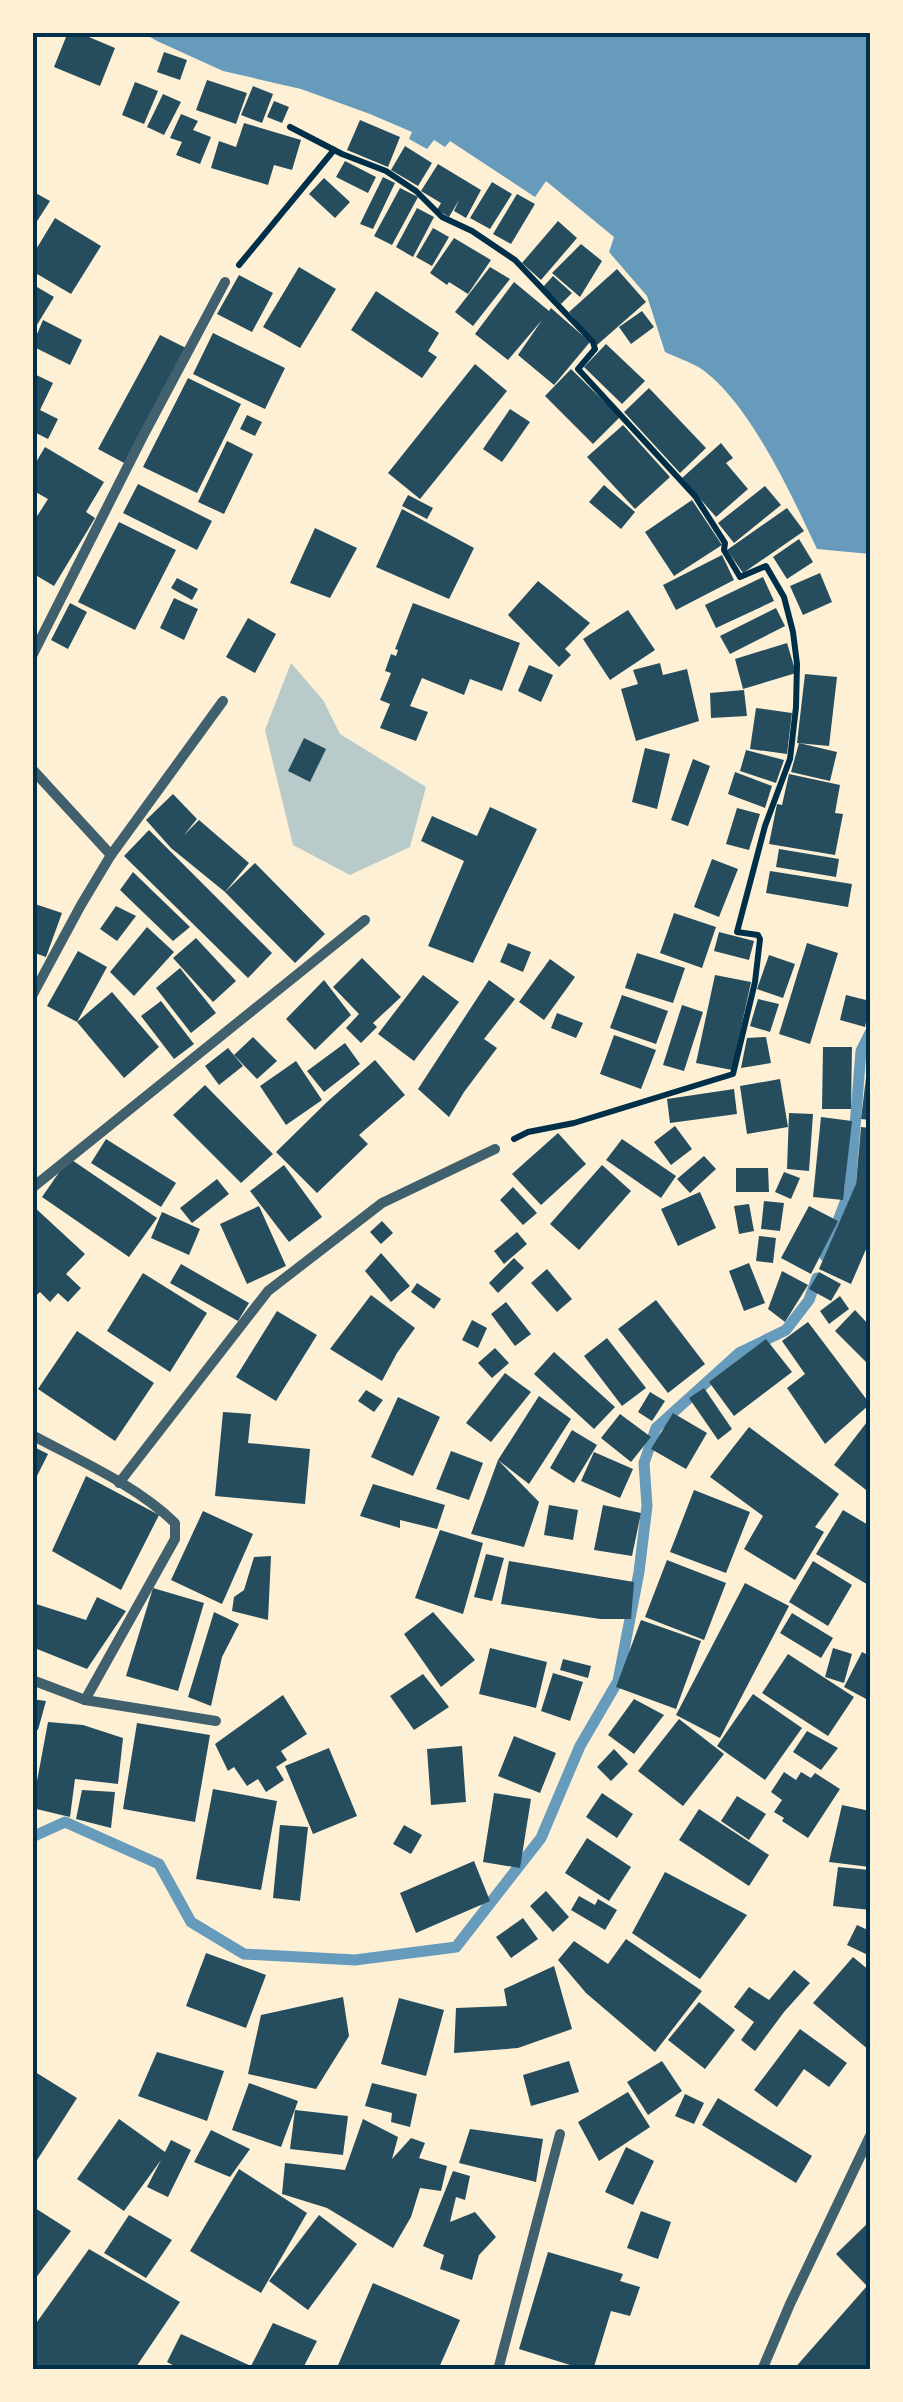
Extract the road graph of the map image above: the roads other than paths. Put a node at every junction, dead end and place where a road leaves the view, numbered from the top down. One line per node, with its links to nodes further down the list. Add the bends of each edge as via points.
1 (225, 282): 2 (street)
2 (32, 656)
3 (223, 701): 5 (street)
4 (32, 768): 5 (street)
5 (111, 855): 7 (street)
6 (365, 920): 9 (street)
7 (32, 996)
8 (495, 1149): 11 (street, via 382,1203 268,1291)
9 (32, 1188)
10 (32, 1434): 11 (street)
11 (119, 1483): 13 (street, via 175,1523 175,1539)
12 (32, 1680): 13 (street)
13 (85, 1700): 14 (street)
14 (216, 1721)
15 (560, 2134): 17 (street)
16 (870, 2136): 18 (street)
17 (498, 2370)
18 (762, 2370)

